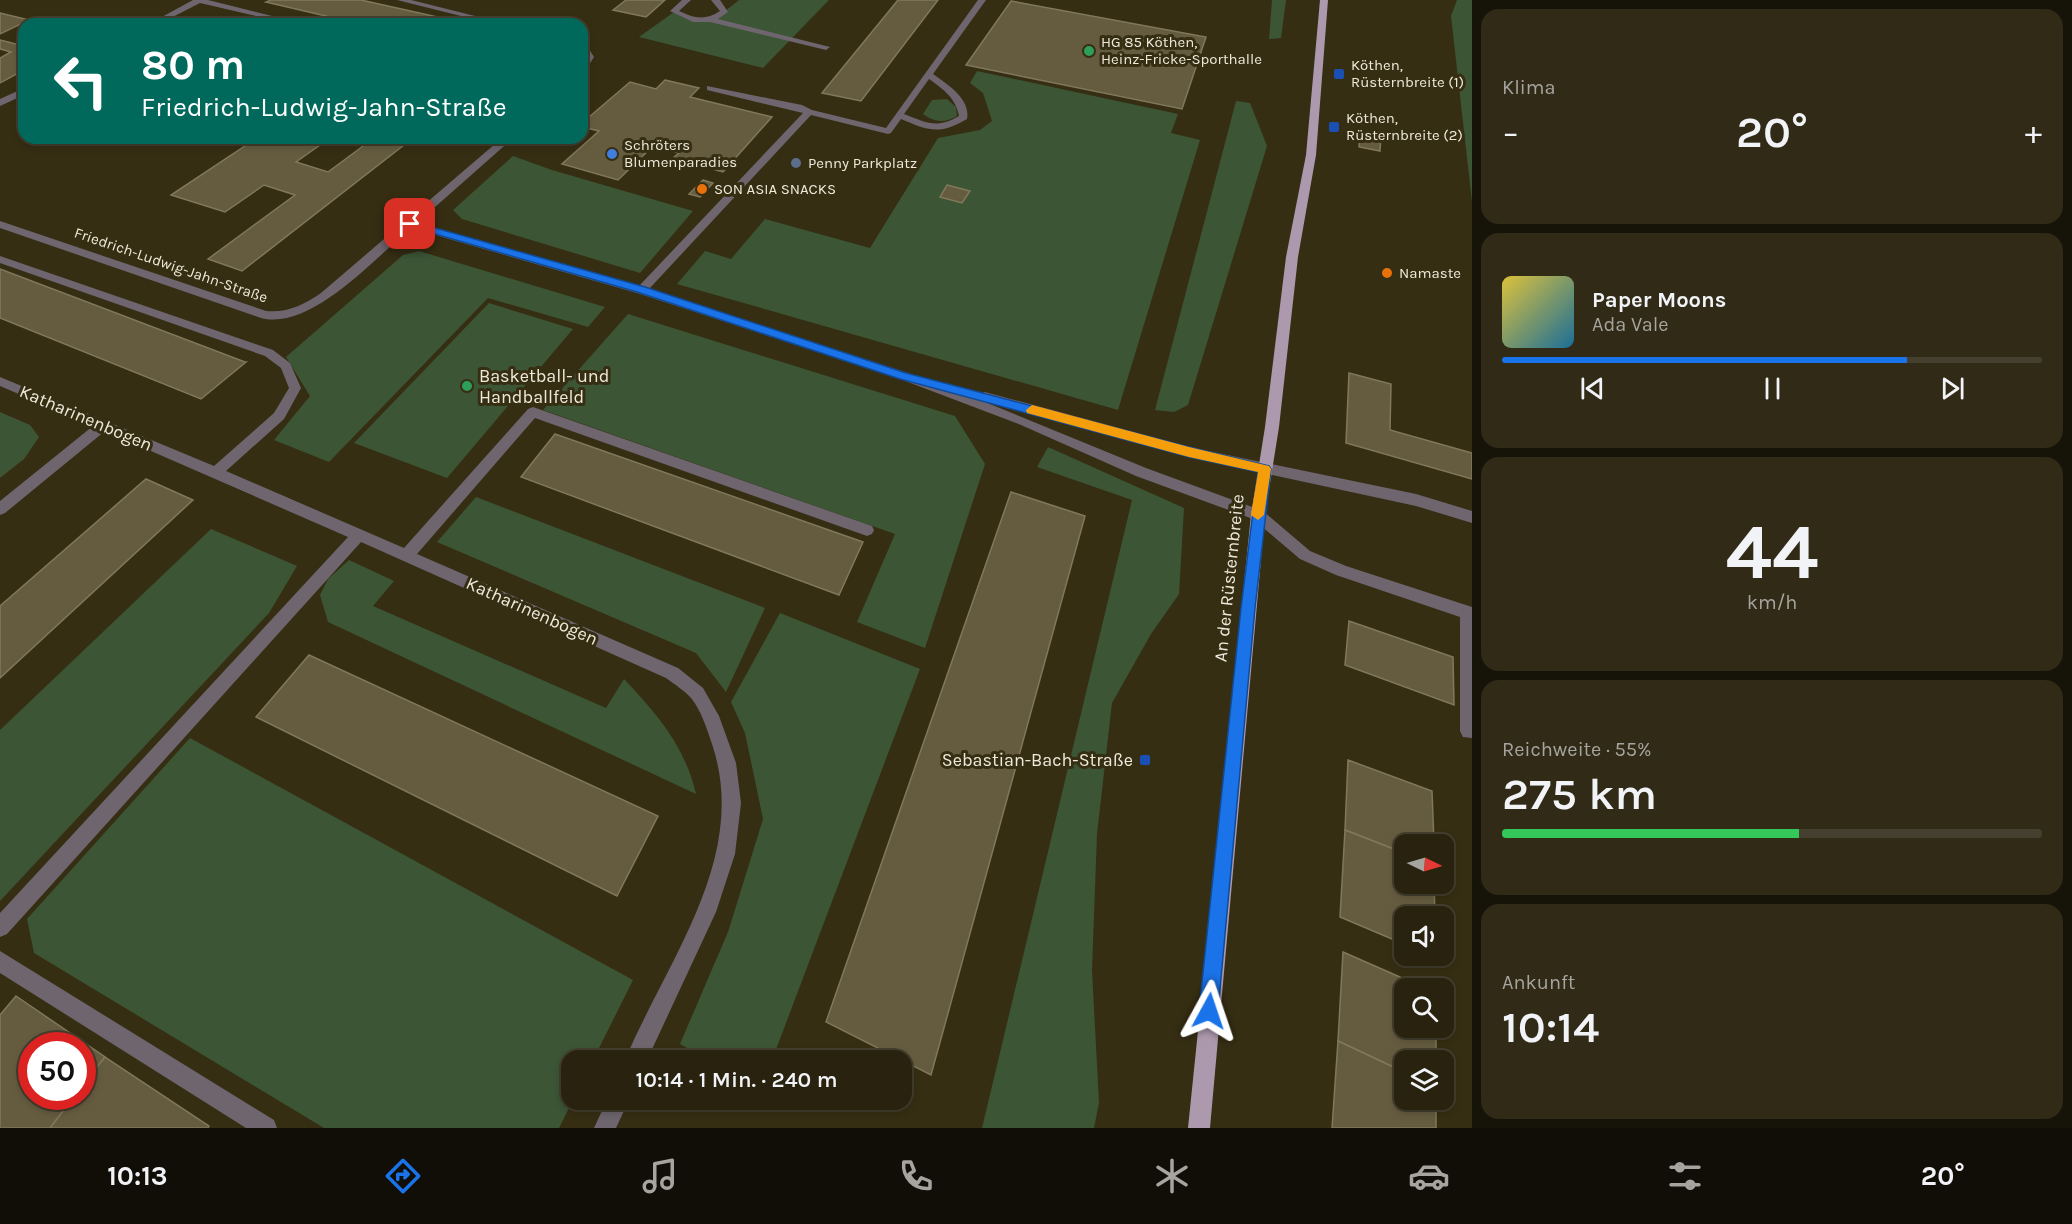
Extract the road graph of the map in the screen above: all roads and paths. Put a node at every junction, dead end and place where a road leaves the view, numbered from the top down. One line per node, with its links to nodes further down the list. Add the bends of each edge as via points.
1 (198, 0): 8 (street); 9 (street)
2 (236, 0): 8 (street)
3 (401, 0): 11 (street)
4 (687, 0): 12 (street, via 674,11 689,19)
5 (715, 0): 12 (street, via 724,12)
6 (982, 0): 14 (street)
7 (1324, 0): 28 (main road, An der Rüsternbreite, via 1311,155 1292,257)
8 (223, 7): 10 (street)
9 (164, 18)
10 (262, 18)
11 (478, 18)
12 (713, 20): 13 (street)
13 (826, 47)
14 (928, 74): 19 (street); 19 (street, via 964,106 964,117 947,127 926,126)
15 (710, 88): 18 (street)
16 (18, 94): 17 (street)
17 (0, 103)
18 (808, 112): 19 (street, via 888,130); 24 (street)
19 (899, 115)
20 (501, 144): 22 (street, Friedrich-Ludwig-Jahn-Straße)
21 (0, 224): 22 (street, Friedrich-Ludwig-Jahn-Straße, via 280,318 302,311 324,296)
22 (410, 224): 24 (street)
23 (0, 259): 29 (street, via 269,353 286,366 295,388 279,416)
24 (641, 290): 25 (street)
25 (904, 376): 28 (street); 31 (street)
26 (0, 381): 27 (street, Katharinenbogen)
27 (103, 426): 29 (street, Katharinenbogen); 30 (street)
28 (1265, 469): 31 (main road, An der Rüsternbreite); 32 (street, via 1416,500)
29 (216, 472): 34 (street, Katharinenbogen)
30 (0, 509)
31 (1258, 515): 36 (street, via 1305,555 1341,571); 44 (main road, An der Rüsternbreite)
32 (1472, 517)
33 (867, 530): 35 (street, via 532,412)
34 (359, 535): 35 (street, Katharinenbogen); 38 (street)
35 (406, 556): 40 (street, Katharinenbogen, via 672,673 698,693 713,722 727,763 732,803 726,854 706,912)
36 (1470, 613): 37 (street)
37 (1469, 731)
38 (0, 927)
39 (0, 961): 42 (street)
40 (641, 1050)
41 (613, 1110): 43 (street)
42 (266, 1128)
43 (605, 1128)
44 (1199, 1128)

